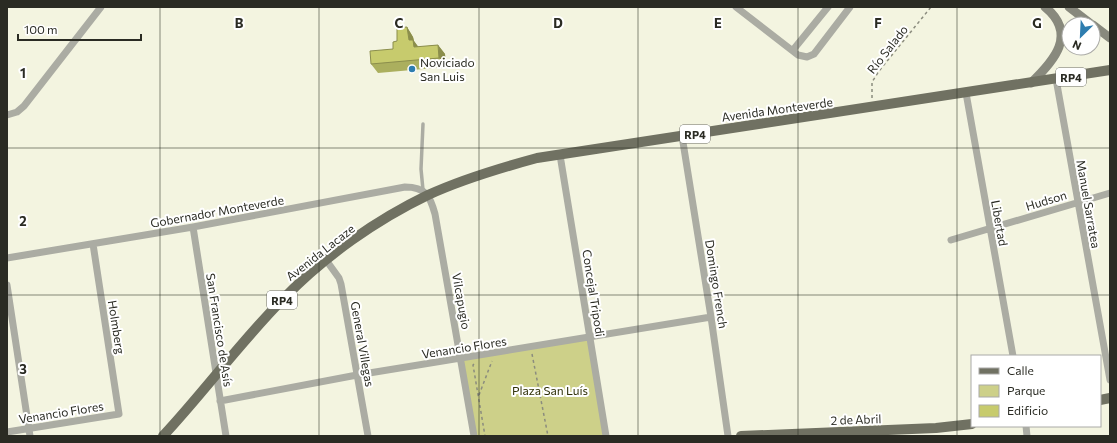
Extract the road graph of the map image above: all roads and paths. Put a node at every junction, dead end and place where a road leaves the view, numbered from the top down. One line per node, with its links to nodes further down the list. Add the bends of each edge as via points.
1 (101, 7): 17 (street, via 24,106 17,112)
2 (736, 7): 11 (street)
3 (828, 7): 11 (street)
4 (850, 7): 11 (street, via 814,54 807,57)
5 (931, 7): 16 (path, Río Salado, via 872,82)
6 (1045, 7): 14 (main road, via 1058,20 1061,40 1058,52 1050,65)
7 (1069, 7): 8 (main road)
8 (1080, 16)
9 (1101, 32): 10 (main road)
10 (1110, 38)
11 (796, 53)
12 (1110, 70): 13 (main road, Avenida Monteverde / RP4)
13 (1056, 79): 14 (main road, Avenida Monteverde / RP4); 23 (street, Manuel Sarratea)
14 (1031, 83): 15 (main road, Avenida Monteverde / RP4)
15 (966, 93): 16 (main road, Avenida Monteverde / RP4); 25 (street, Libertad)
16 (873, 108): 19 (main road, Avenida Monteverde / RP4)
17 (7, 115)
18 (423, 124): 21 (lane, via 421,169)
19 (682, 136): 20 (main road, Avenida Monteverde / RP4); 31 (street, Domingo French)
20 (560, 155): 21 (main road, Avenida Monteverde / RP4, via 504,167); 32 (street, Concejal Tripodi)
21 (426, 193): 24 (street, Gobernador Monteverde, via 416,187 405,187); 29 (main road, Avenida Lacaze / RP4); 35 (street, Vilcapugio, via 435,214)
22 (1110, 193): 23 (street, Hudson)
23 (1078, 202): 25 (street, Hudson); 42 (street, Manuel Sarratea)
24 (193, 227): 27 (street, Gobernador Monteverde); 40 (street, San Francisco de Asís)
25 (989, 229): 26 (street, Hudson); 34 (street, Libertad)
26 (951, 240)
27 (93, 244): 28 (street, Gobernador Monteverde); 45 (street, Holmberg)
28 (7, 258)
29 (326, 260): 40 (main road, Avenida Lacaze / RP4, via 285,297); 41 (street, General Villegas, via 341,284)
30 (7, 285): 48 (street)
31 (711, 317): 32 (street, Venancio Flores); 57 (street, Domingo French)
32 (590, 337): 33 (street, Venancio Flores); 56 (street, Concejal Tripodi)
33 (530, 347): 35 (street, Venancio Flores); 55 (path)
34 (1013, 355)
35 (460, 358): 41 (street, Venancio Flores); 53 (street, Vilcapugio)
36 (499, 360): 37 (path)
37 (492, 361): 38 (path); 43 (path)
38 (486, 362)
39 (479, 363): 43 (path, via 473,364)
40 (216, 373): 44 (street, San Francisco de Asís); 50 (main road, Avenida Lacaze / RP4)
41 (358, 375): 44 (street, Venancio Flores); 52 (street, General Villegas)
42 (1110, 380)
43 (478, 397): 54 (path)
44 (220, 401): 51 (street, San Francisco de Asís)
45 (119, 414): 48 (street, Venancio Flores)
46 (971, 424): 49 (main road, 2 de Abril)
47 (7, 432): 48 (street, Venancio Flores)
48 (30, 432)
49 (882, 433): 58 (main road, 2 de Abril)
50 (163, 436)
51 (226, 436)
52 (368, 436)
53 (474, 436)
54 (486, 436)
55 (548, 436)
56 (606, 436)
57 (728, 436)
58 (741, 436)

